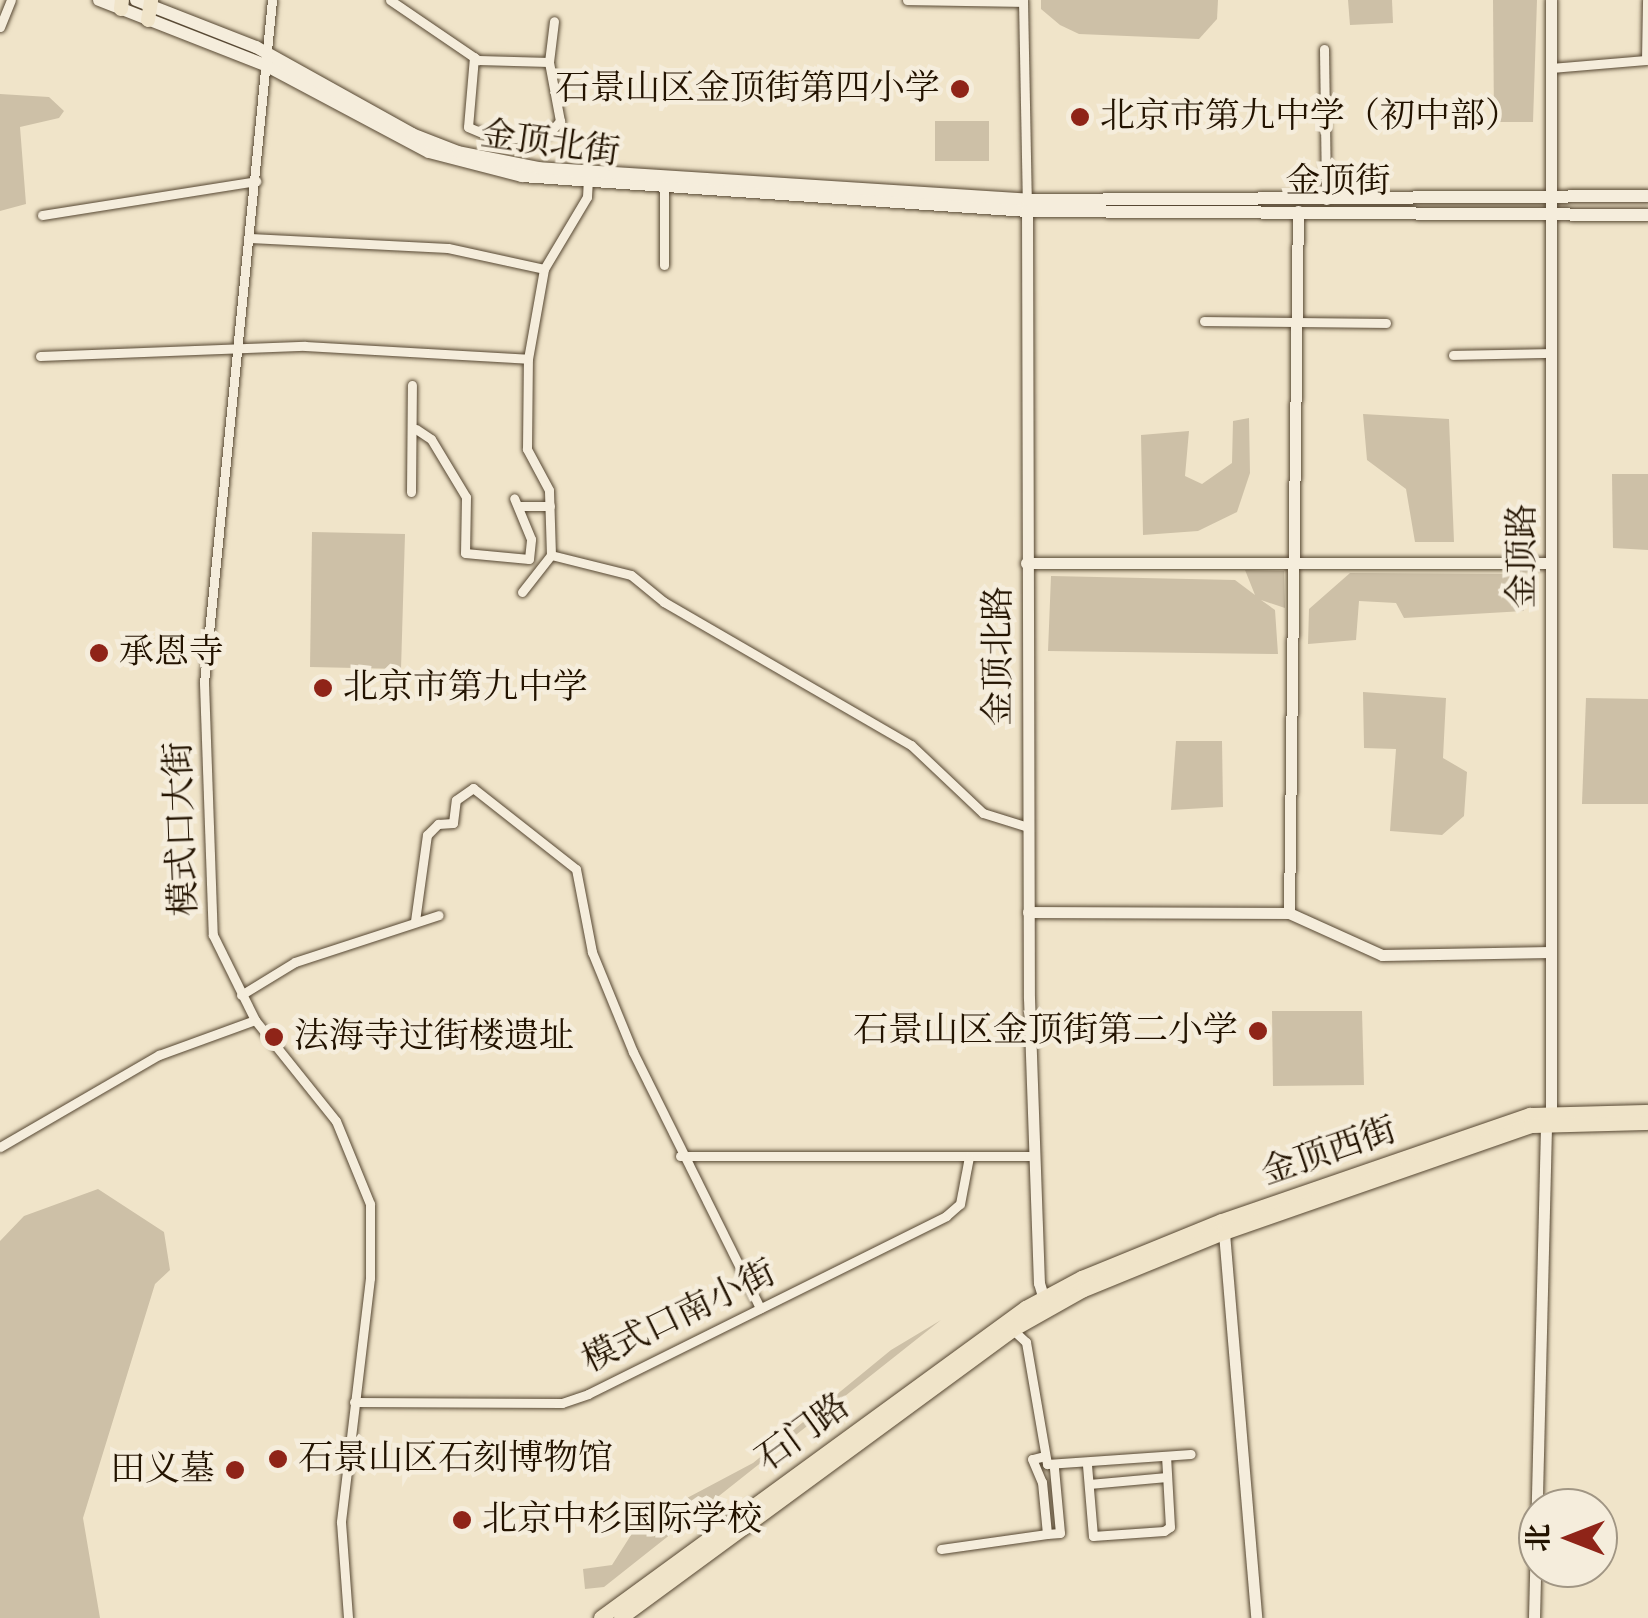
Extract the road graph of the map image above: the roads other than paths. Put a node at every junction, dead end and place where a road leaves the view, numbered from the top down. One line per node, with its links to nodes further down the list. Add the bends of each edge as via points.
1 (11, 0): 12 (street)
2 (99, 0): 9 (main road, 金顶北街)
3 (272, 0): 15 (street, 模式口大街)
4 (390, 0): 14 (street)
5 (907, 0): 8 (street)
6 (1551, 0): 17 (street, 金顶路)
7 (1647, 0): 17 (street, via 1646,60)
8 (1023, 1): 24 (street, 金顶北路)
9 (122, 5): 10 (main road, 金顶北街)
10 (146, 6): 15 (main road, 金顶北街)
11 (554, 21): 16 (street)
12 (0, 26)
13 (1324, 49): 22 (street)
14 (474, 57): 16 (street); 16 (street, via 468,127 499,140 548,134 560,121)
15 (268, 60): 18 (main road, 金顶北街, via 429,152 522,176); 19 (street, 模式口大街)
16 (549, 62)
17 (1551, 68): 23 (street, 金顶路)
18 (588, 177): 20 (main road, 金顶北街); 24 (main road, 金顶北街); 31 (street, via 587,197)
19 (256, 181): 26 (street); 29 (street, 模式口大街)
20 (664, 187): 24 (main road, 金顶北街); 30 (street)
21 (1648, 196): 23 (main road, 金顶街)
22 (1326, 200): 23 (main road, 金顶街); 24 (main road, 金顶街)
23 (1550, 200): 27 (street, 金顶路)
24 (1027, 206): 25 (main road, 金顶街); 45 (street, 金顶北路)
25 (1298, 212): 27 (main road, 金顶街); 33 (street)
26 (42, 215)
27 (1550, 215): 28 (main road, 金顶街); 36 (street, 金顶路)
28 (1648, 216)
29 (250, 238): 31 (street, via 448,248); 35 (street, 模式口大街)
30 (664, 265)
31 (544, 269): 39 (street)
32 (1204, 321): 33 (street)
33 (1298, 323): 34 (street); 46 (street)
34 (1386, 323)
35 (239, 346): 38 (street); 39 (street); 55 (street, 模式口大街, via 204,683 214,936)
36 (1550, 353): 37 (street); 47 (street, 金顶路)
37 (1453, 355)
38 (40, 356)
39 (528, 359): 43 (street, via 527,449 550,490)
40 (412, 385): 41 (street)
41 (416, 429): 42 (street); 43 (street, via 431,439 466,496 465,553 529,559 531,539 516,502)
42 (411, 492)
43 (550, 506): 44 (street)
44 (550, 555): 48 (street); 49 (street, via 630,576 911,745 983,813)
45 (1026, 563): 46 (street); 49 (street, 金顶北路)
46 (1292, 563): 47 (street); 51 (street)
47 (1550, 563): 54 (street, 金顶路)
48 (522, 592)
49 (1028, 826): 50 (street, 金顶北路)
50 (1028, 912): 51 (street); 62 (street, 金顶北路)
51 (1289, 913): 54 (street, via 1382,955)
52 (439, 915): 53 (street)
53 (416, 921): 55 (street, via 296,962); 61 (street, via 428,835 438,824 452,823 456,800 474,788 576,869 592,952)
54 (1550, 952): 58 (street, 金顶路)
55 (241, 996): 56 (street, 模式口大街)
56 (254, 1020): 60 (street, via 159,1055); 68 (street, 模式口大街, via 336,1121 370,1204 370,1278)
57 (1648, 1112): 58 (highway, 金顶西街)
58 (1548, 1117): 59 (highway, 金顶西街); 64 (highway, 金顶西街); 65 (highway, 金顶西街, via 1222,1221); 81 (street, 金顶路)
59 (1648, 1123)
60 (0, 1147)
61 (680, 1156): 63 (street); 66 (street)
62 (1034, 1156): 63 (street); 65 (street, 金顶北路)
63 (969, 1157): 66 (street, 模式口南小街, via 960,1204 946,1216)
64 (1224, 1233): 65 (highway, 金顶西街); 80 (street)
65 (1045, 1304): 67 (highway, 石门路); 78 (highway, 石门路)
66 (760, 1308): 68 (street, 模式口南小街, via 562,1403)
67 (1013, 1330): 71 (street, via 1026,1342); 78 (highway, 石门路)
68 (354, 1402): 79 (street, 模式口大街, via 342,1522)
69 (1191, 1454): 70 (street)
70 (1166, 1456): 72 (street); 74 (street)
71 (1041, 1457): 73 (street); 76 (street, via 1032,1458)
72 (1087, 1465): 73 (street); 75 (street)
73 (1054, 1468): 76 (street, via 1060,1533)
74 (1167, 1477): 75 (street); 75 (street, via 1170,1527 1164,1530 1093,1536)
75 (1088, 1484)
76 (1048, 1534): 77 (street)
77 (942, 1549)
78 (613, 1616)
79 (348, 1618)
80 (1256, 1618)
81 (1534, 1618)

